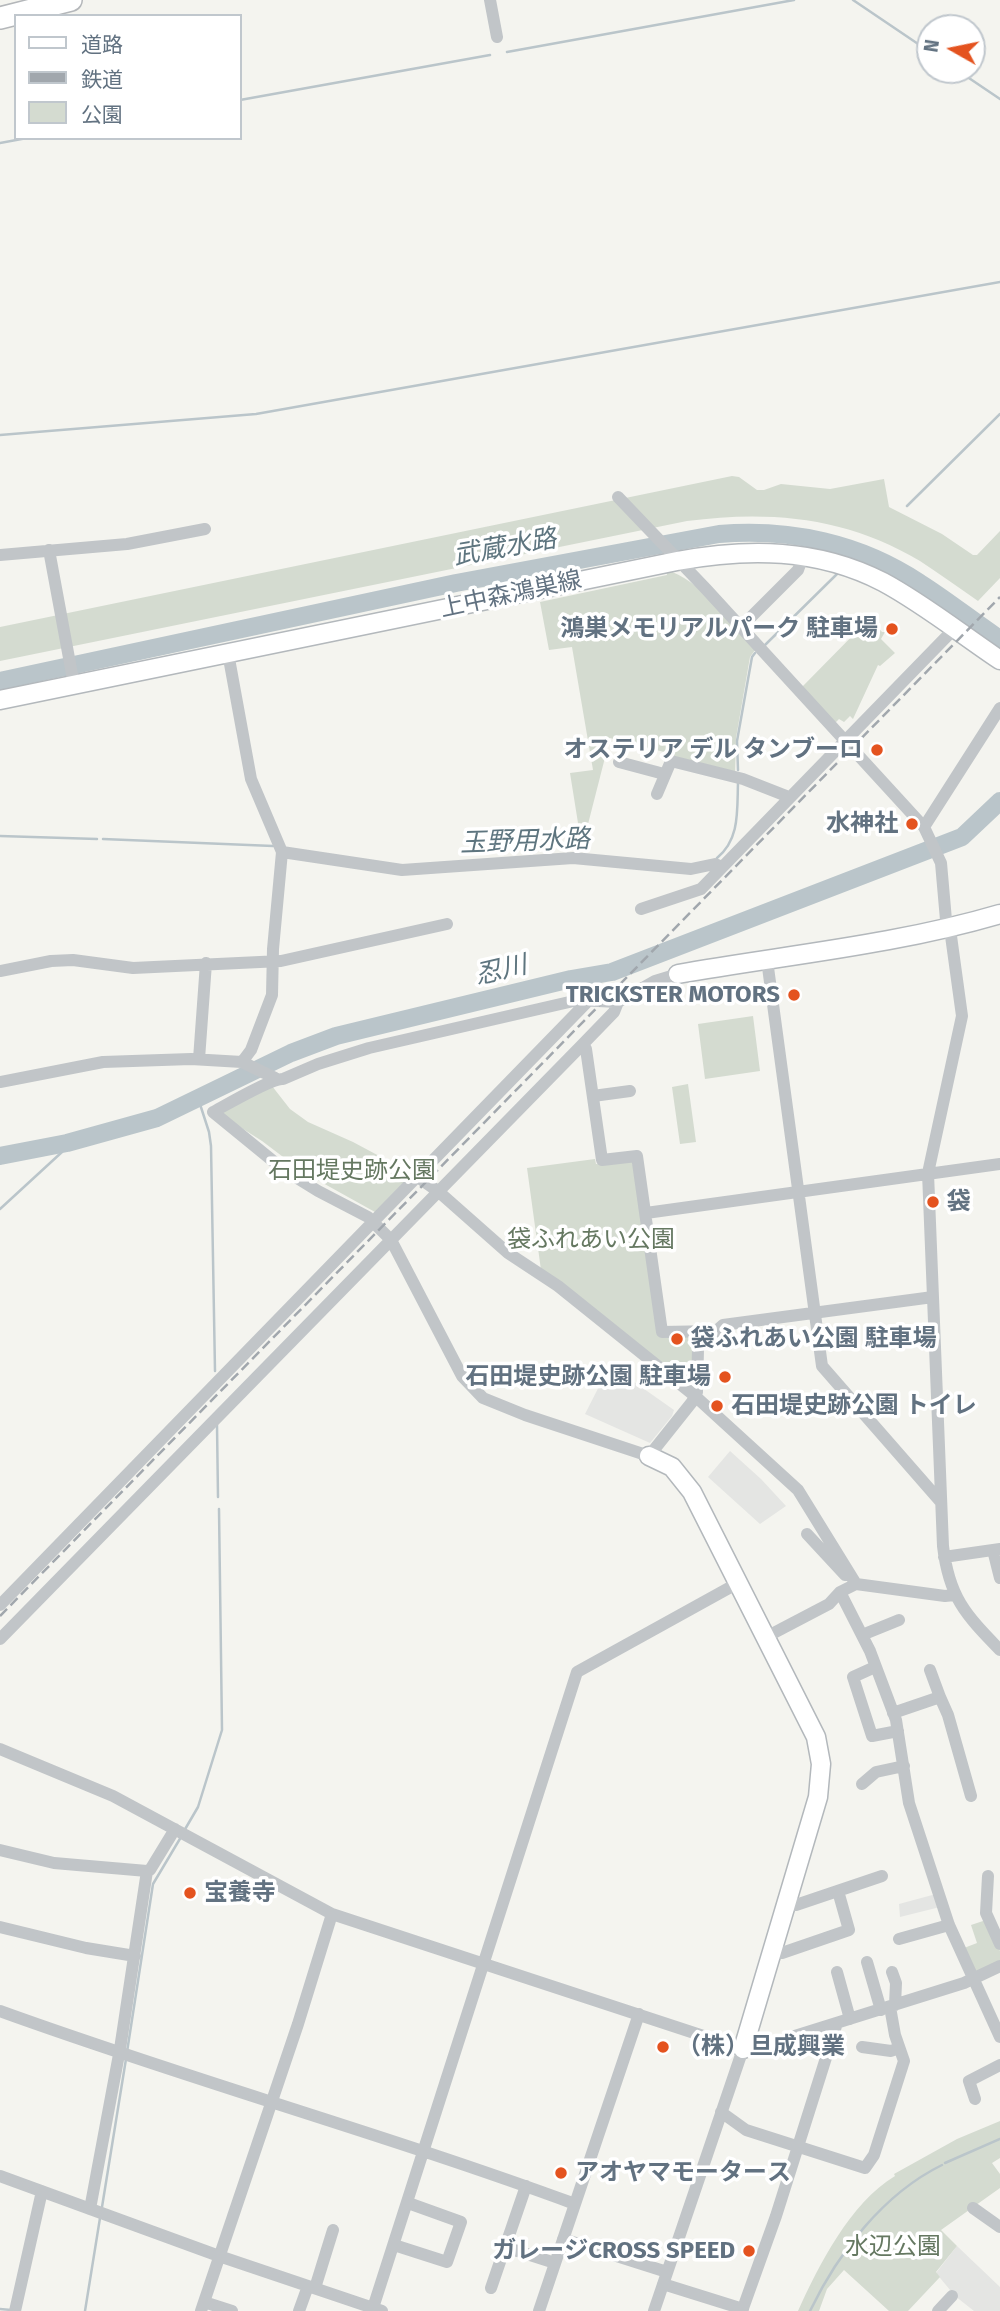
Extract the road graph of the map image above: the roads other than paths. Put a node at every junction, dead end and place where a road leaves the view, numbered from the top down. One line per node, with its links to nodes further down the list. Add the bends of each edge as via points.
1 (71, 0): 3 (highway)
2 (490, 0): 4 (street)
3 (16, 14)
4 (497, 37)
5 (618, 497): 10 (street)
6 (205, 529): 7 (street, via 127,544)
7 (49, 550): 8 (street); 15 (street)
8 (0, 555)
9 (803, 556): 10 (main road, 上中森鴻巣線, via 738,552); 11 (street, via 798,570); 12 (main road, 上中森鴻巣線, via 870,576)
10 (673, 557): 11 (street); 13 (main road, 上中森鴻巣線)
11 (740, 628): 18 (street)
12 (954, 629): 14 (main road, 上中森鴻巣線); 18 (street)
13 (228, 653): 15 (main road, 上中森鴻巣線); 24 (street, via 251,779)
14 (1000, 660)
15 (73, 680): 16 (main road, 上中森鴻巣線)
16 (0, 700)
17 (1000, 708): 23 (street)
18 (844, 741): 22 (street); 23 (street)
19 (619, 762): 20 (street)
20 (664, 774): 21 (street); 22 (street, via 670,761 743,779)
21 (657, 794)
22 (789, 797): 25 (street)
23 (927, 832): 29 (street, via 942,863)
24 (282, 852): 25 (street, via 402,870 588,858 691,869); 31 (street)
25 (722, 867): 26 (street, via 701,889)
26 (640, 909)
27 (1000, 914): 29 (main road)
28 (447, 924): 31 (street)
29 (949, 928): 30 (main road); 45 (street, via 962,1016)
30 (767, 960): 34 (main road); 48 (street)
31 (273, 961): 32 (street); 39 (street, via 271,1000)
32 (206, 964): 33 (street, via 122,968 74,960); 38 (street)
33 (0, 971)
34 (678, 974): 36 (street, via 654,981)
35 (590, 999): 36 (street); 40 (street, via 369,1048 283,1079); 46 (street)
36 (618, 1002): 37 (street)
37 (583, 1044): 43 (street); 47 (street)
38 (200, 1059): 39 (street); 41 (street, via 103,1062)
39 (242, 1062): 40 (street)
40 (273, 1077): 50 (street, via 212,1112 284,1170)
41 (0, 1082)
42 (630, 1091): 43 (street)
43 (593, 1096): 49 (street, via 602,1160 637,1156)
44 (1000, 1164): 45 (street)
45 (928, 1173): 48 (street); 52 (street)
46 (418, 1177): 47 (street); 50 (street)
47 (439, 1192): 51 (street); 55 (street, via 508,1253 558,1286)
48 (798, 1192): 49 (street); 53 (street)
49 (646, 1213): 54 (street, via 662,1332)
50 (375, 1222): 51 (street); 66 (street)
51 (391, 1240): 56 (street, via 463,1376 483,1398); 70 (street)
52 (933, 1297): 53 (street); 57 (street)
53 (816, 1313): 54 (street, via 723,1325); 57 (street, via 822,1366)
54 (716, 1331): 55 (street, via 698,1349)
55 (695, 1396): 56 (street); 63 (street, via 798,1490)
56 (649, 1455): 62 (main road, via 672,1467 692,1492)
57 (940, 1500): 60 (street)
58 (807, 1534): 63 (street)
59 (997, 1549): 60 (street); 61 (street)
60 (944, 1556): 65 (street)
61 (1000, 1578)
62 (738, 1583): 69 (main road); 96 (street, via 577,1672)
63 (856, 1585): 64 (street); 65 (street)
64 (840, 1592): 68 (street); 69 (street, via 829,1604)
65 (954, 1595): 71 (street)
66 (0, 1605)
67 (900, 1620): 68 (street)
68 (862, 1635): 72 (street)
69 (766, 1637): 87 (main road, via 816,1737 821,1764 818,1797)
70 (0, 1639)
71 (1000, 1650)
72 (875, 1667): 75 (street); 76 (street, via 853,1677 872,1736)
73 (930, 1670): 74 (street)
74 (940, 1697): 75 (street); 80 (street)
75 (893, 1713): 76 (street)
76 (898, 1731): 78 (street)
77 (0, 1749): 81 (street, via 113,1796)
78 (904, 1766): 79 (street, via 876,1772); 89 (street, via 909,1803)
79 (862, 1784)
80 (971, 1796)
81 (175, 1829): 83 (street); 88 (street)
82 (0, 1850): 83 (street, via 54,1863)
83 (147, 1871): 94 (street)
84 (883, 1876): 86 (street)
85 (988, 1876): 92 (street, via 986,1913)
86 (838, 1891): 87 (street, via 796,1905); 93 (street, via 849,1930 782,1953)
87 (786, 1903): 93 (main road)
88 (332, 1914): 96 (street); 112 (street)
89 (949, 1925): 91 (street); 100 (street)
90 (0, 1927): 94 (street)
91 (899, 1939)
92 (1000, 1944)
93 (772, 1951): 108 (main road)
94 (135, 1956): 109 (street)
95 (867, 1962): 101 (street)
96 (483, 1964): 103 (street); 115 (street)
97 (1000, 1966): 100 (street)
98 (837, 1972): 104 (street)
99 (892, 1972): 101 (street, via 896,1983)
100 (972, 1980): 101 (street); 105 (street)
101 (889, 2007): 104 (street); 107 (street)
102 (0, 2011): 109 (street)
103 (639, 2014): 108 (street); 120 (street)
104 (844, 2021): 108 (street); 114 (street, via 837,2029)
105 (1000, 2037)
106 (862, 2047): 107 (street)
107 (899, 2048): 114 (street, via 904,2061 867,2167)
108 (743, 2049): 113 (street)
109 (119, 2054): 112 (street); 122 (street)
110 (1000, 2066): 111 (street, via 969,2081)
111 (975, 2099)
112 (271, 2102): 115 (street); 128 (street)
113 (721, 2112): 114 (street, via 746,2130); 130 (street)
114 (798, 2148): 136 (street)
115 (425, 2152): 117 (street); 119 (street); 126 (street)
116 (0, 2176): 118 (street)
117 (526, 2186): 120 (street); 127 (street)
118 (42, 2191): 122 (street); 137 (street)
119 (411, 2204): 126 (street); 126 (street, via 461,2222 447,2262)
120 (575, 2204): 125 (street)
121 (973, 2208): 123 (street)
122 (90, 2209): 128 (street)
123 (1000, 2227)
124 (333, 2230): 131 (street)
125 (564, 2239): 129 (street); 130 (street)
126 (396, 2245): 135 (street)
127 (505, 2247): 129 (street); 132 (street)
128 (219, 2256): 131 (street); 134 (street)
129 (555, 2263): 140 (street)
130 (665, 2278): 136 (street); 141 (street)
131 (311, 2287): 135 (street); 139 (street)
132 (491, 2288)
133 (952, 2296): 142 (street)
134 (202, 2307): 138 (street)
135 (376, 2310)
136 (743, 2310)
137 (15, 2311)
138 (232, 2311)
139 (299, 2311)
140 (539, 2311)
141 (654, 2311)
142 (938, 2311)

